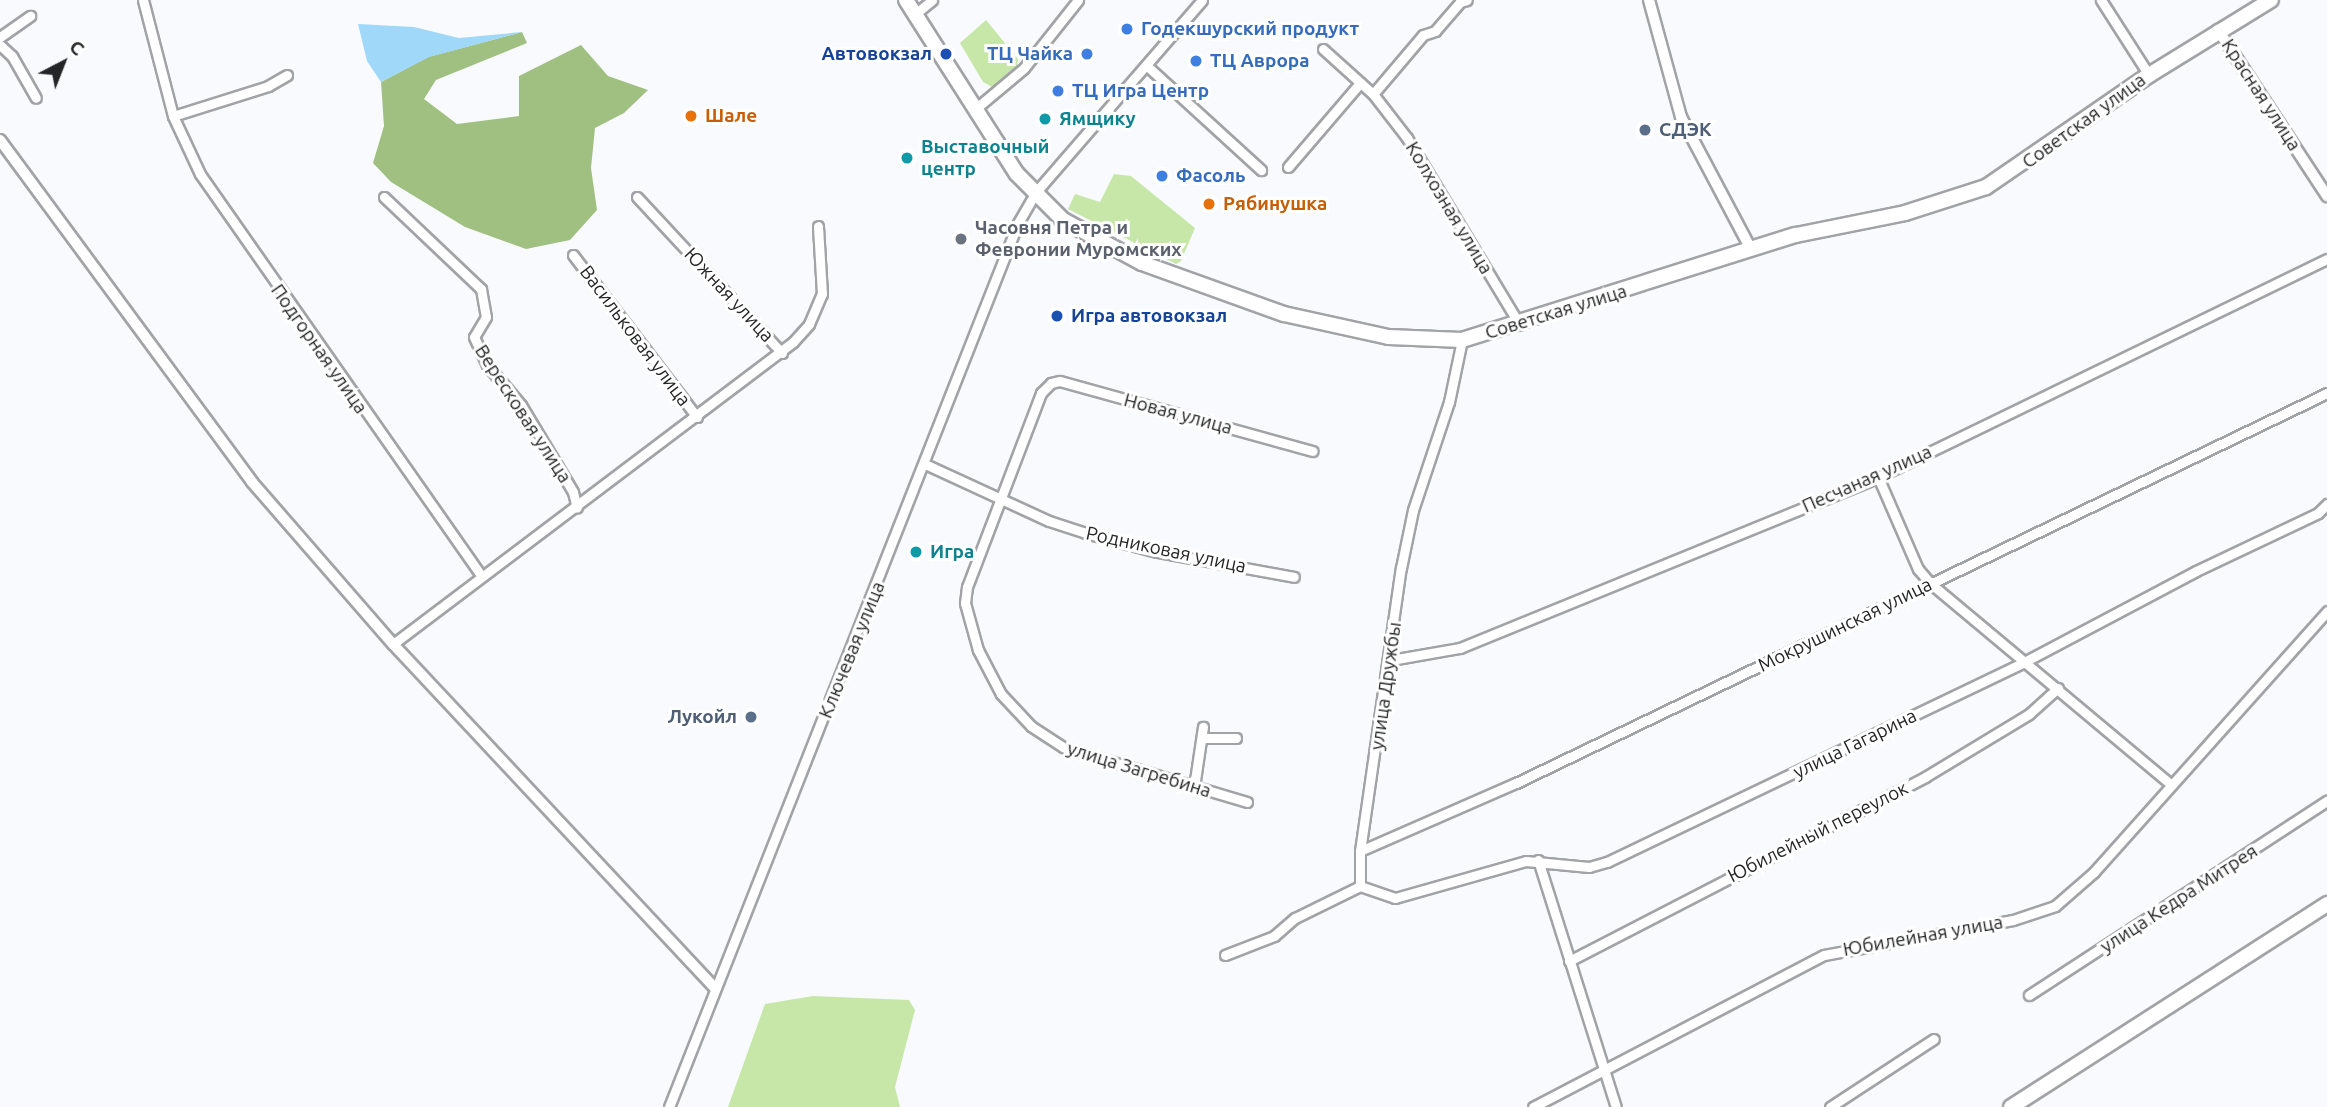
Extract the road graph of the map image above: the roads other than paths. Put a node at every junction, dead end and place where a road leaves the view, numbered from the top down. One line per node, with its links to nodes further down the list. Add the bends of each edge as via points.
1 (143, 0): 23 (street, Подгорная улица)
2 (906, 0): 10 (main road, Советская улица)
3 (932, 0): 10 (street)
4 (1078, 0): 22 (street, via 1024,68)
5 (1202, 0): 16 (street, Ключевая улица)
6 (1467, 0): 20 (street, via 1435,31 1423,35)
7 (1649, 0): 32 (street, via 1681,117)
8 (2101, 0): 18 (street)
9 (2271, 0): 12 (main road, Советская улица)
10 (915, 14): 22 (main road, Советская улица)
11 (30, 16): 13 (street)
12 (2218, 30): 18 (main road, Советская улица); 28 (street, Красная улица)
13 (0, 37)
14 (0, 45): 21 (street, via 12,56)
15 (1324, 49): 19 (street, Колхозная улица)
16 (1146, 65): 26 (street); 27 (street, Ключевая улица)
17 (287, 75): 23 (street, via 268,86)
18 (2149, 75): 32 (main road, Советская улица, via 1986,187 1905,214 1796,235)
19 (1360, 83): 20 (street, Колхозная улица); 25 (street)
20 (1373, 94): 35 (street, Колхозная улица, via 1407,138)
21 (36, 98)
22 (974, 110): 27 (main road, Советская улица)
23 (173, 116): 47 (street, Подгорная улица, via 227,219)
24 (0, 139): 51 (street, via 208,427)
25 (1288, 167)
26 (1261, 170)
27 (1035, 193): 36 (main road, Советская улица, via 1063,220 1142,263 1284,314 1389,337); 42 (street, Ключевая улица, via 1017,222)
28 (2327, 196)
29 (384, 197): 46 (street, Вересковая улица, via 481,289 486,317 474,337 487,365 521,405)
30 (637, 197): 37 (street, Южная улица)
31 (818, 226): 37 (street, Южная улица, via 822,294 809,324)
32 (1751, 250): 35 (main road, Советская улица)
33 (572, 255): 40 (street, Васильковая улица)
34 (2327, 259): 43 (street, Песчаная улица)
35 (1520, 326): 36 (main road, Советская улица)
36 (1462, 340): 52 (street, улица Дружбы, via 1449,402 1413,510)
37 (782, 353): 40 (street)
38 (1045, 387): 41 (street, Новая улица, via 1060,381); 44 (street, улица Загребина)
39 (2327, 393): 49 (street, Мокрушинская улица)
40 (697, 417): 46 (street)
41 (1312, 451)
42 (925, 464): 44 (street, Родниковая улица); 66 (street, Ключевая улица)
43 (1878, 477): 49 (street, via 1917,569); 52 (street, Песчаная улица, via 1460,648)
44 (1003, 499): 48 (street, Родниковая улица, via 1085,533 1157,552); 57 (street, улица Загребина, via 967,587 965,603 978,650 1001,694 1031,726 1063,747)
45 (2327, 504): 53 (street, улица Гагарина, via 2318,513 2196,570)
46 (577, 508): 47 (street)
47 (480, 574): 51 (street)
48 (1294, 577)
49 (1930, 583): 53 (street); 60 (street, Мокрушинская улица, via 1516,783)
50 (2327, 611): 56 (street, Юбилейная улица)
51 (393, 644): 66 (street)
52 (1391, 660): 60 (street, улица Дружбы)
53 (2026, 661): 54 (street); 61 (street, улица Гагарина, via 1607,862 1589,867)
54 (2057, 688): 56 (street); 65 (street, Юбилейный переулок, via 2029,714 1925,777)
55 (1236, 738): 57 (street, via 1203,733)
56 (2170, 784): 69 (street, Юбилейная улица, via 2094,872 2055,906 2013,920 1866,944 1824,956)
57 (1194, 788): 59 (street, улица Загребина)
58 (2327, 801): 67 (street, улица Кедра Митрея)
59 (1247, 802)
60 (1360, 851): 62 (street, улица Дружбы)
61 (1538, 860): 62 (street, улица Гагарина, via 1395,898); 65 (street)
62 (1360, 886): 64 (street, via 1295,918 1274,936)
63 (2327, 904): 74 (main road)
64 (1225, 955)
65 (1569, 961): 69 (street)
66 (715, 988): 70 (street, Ключевая улица)
67 (2029, 995)
68 (1934, 1039): 73 (street)
69 (1603, 1070): 71 (street, Юбилейная улица); 72 (street)
70 (669, 1107)
71 (1533, 1107)
72 (1616, 1107)
73 (1830, 1107)
74 (2011, 1107)

